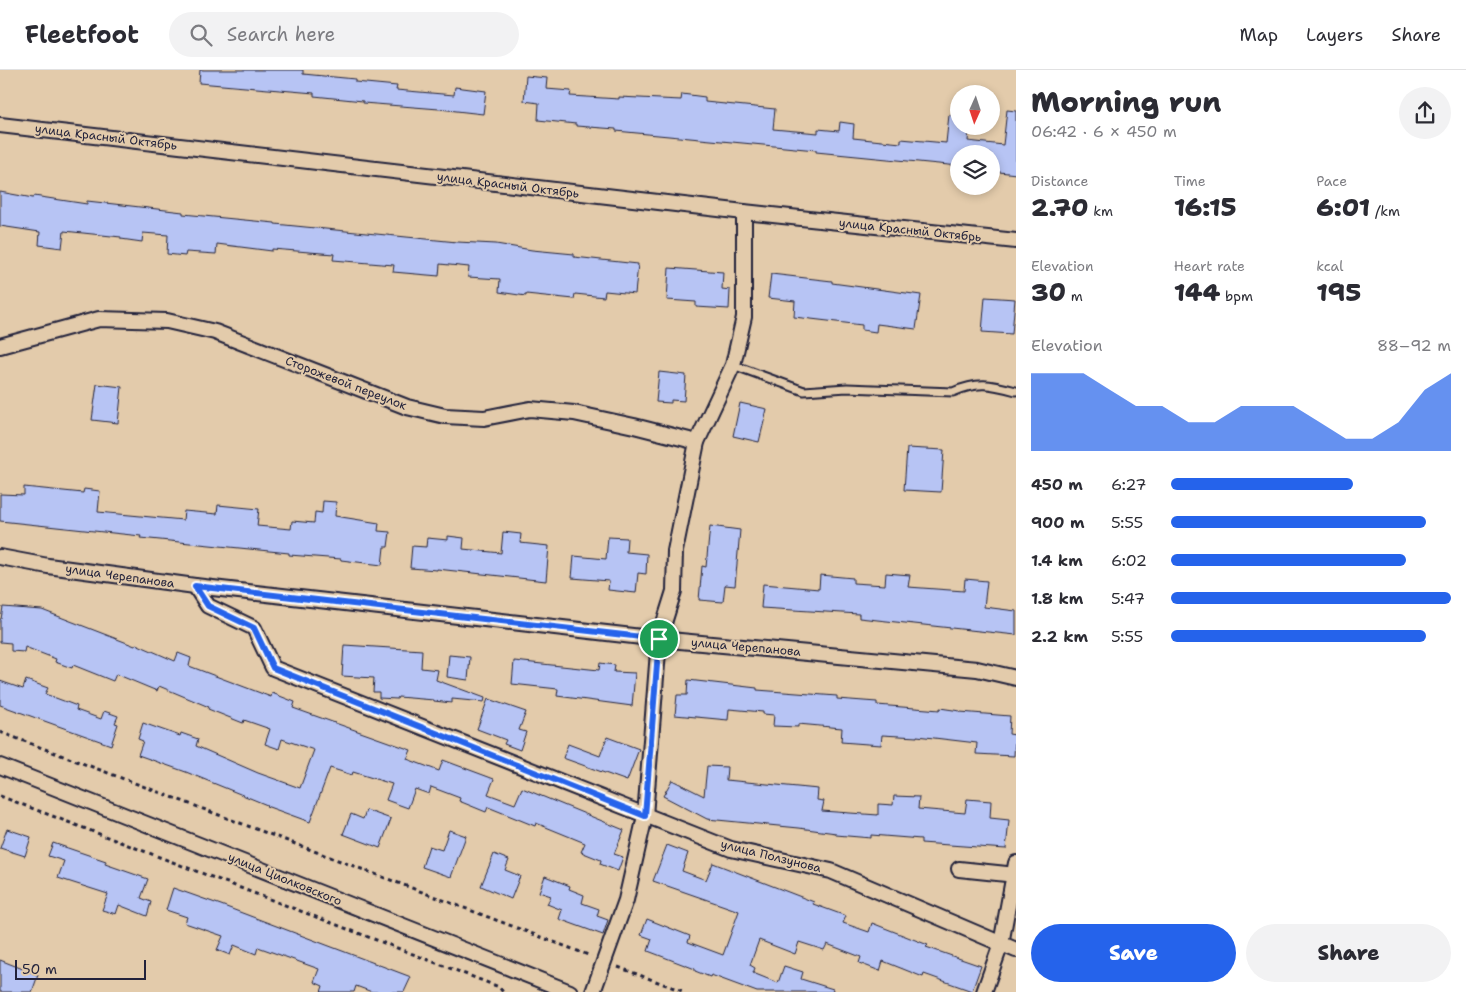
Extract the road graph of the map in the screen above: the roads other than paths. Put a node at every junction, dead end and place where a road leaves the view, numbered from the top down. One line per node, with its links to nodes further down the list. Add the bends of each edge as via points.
1 (0, 125): 2 (street, улица Красный Октябрь)
2 (744, 212): 3 (street, улица Красный Октябрь); 5 (street, via 744,316)
3 (1016, 241)
4 (0, 346): 7 (street, Сторожевой переулок, via 99,319 167,321 214,332 406,407 445,416 484,418 530,409 574,413)
5 (733, 366): 6 (lane, via 804,391 847,388 952,392 968,385 992,384); 7 (street)
6 (1016, 391)
7 (696, 442): 10 (street, via 675,551 674,591)
8 (0, 557): 9 (street, улица Черепанова)
9 (195, 586): 10 (street, улица Черепанова); 13 (street, улица Ползунова, via 208,606 254,628 273,668)
10 (659, 639): 11 (street, улица Черепанова, via 977,669); 13 (street)
11 (1016, 678)
12 (0, 766): 18 (street, улица Циолковского)
13 (645, 816): 16 (street, улица Ползунова, via 731,849 831,871); 19 (street, via 626,900)
14 (959, 869): 15 (street)
15 (1016, 871): 16 (street)
16 (1001, 944): 17 (street, улица Ползунова); 20 (street)
17 (1016, 950)
18 (570, 992)
19 (593, 992)
20 (984, 992)

